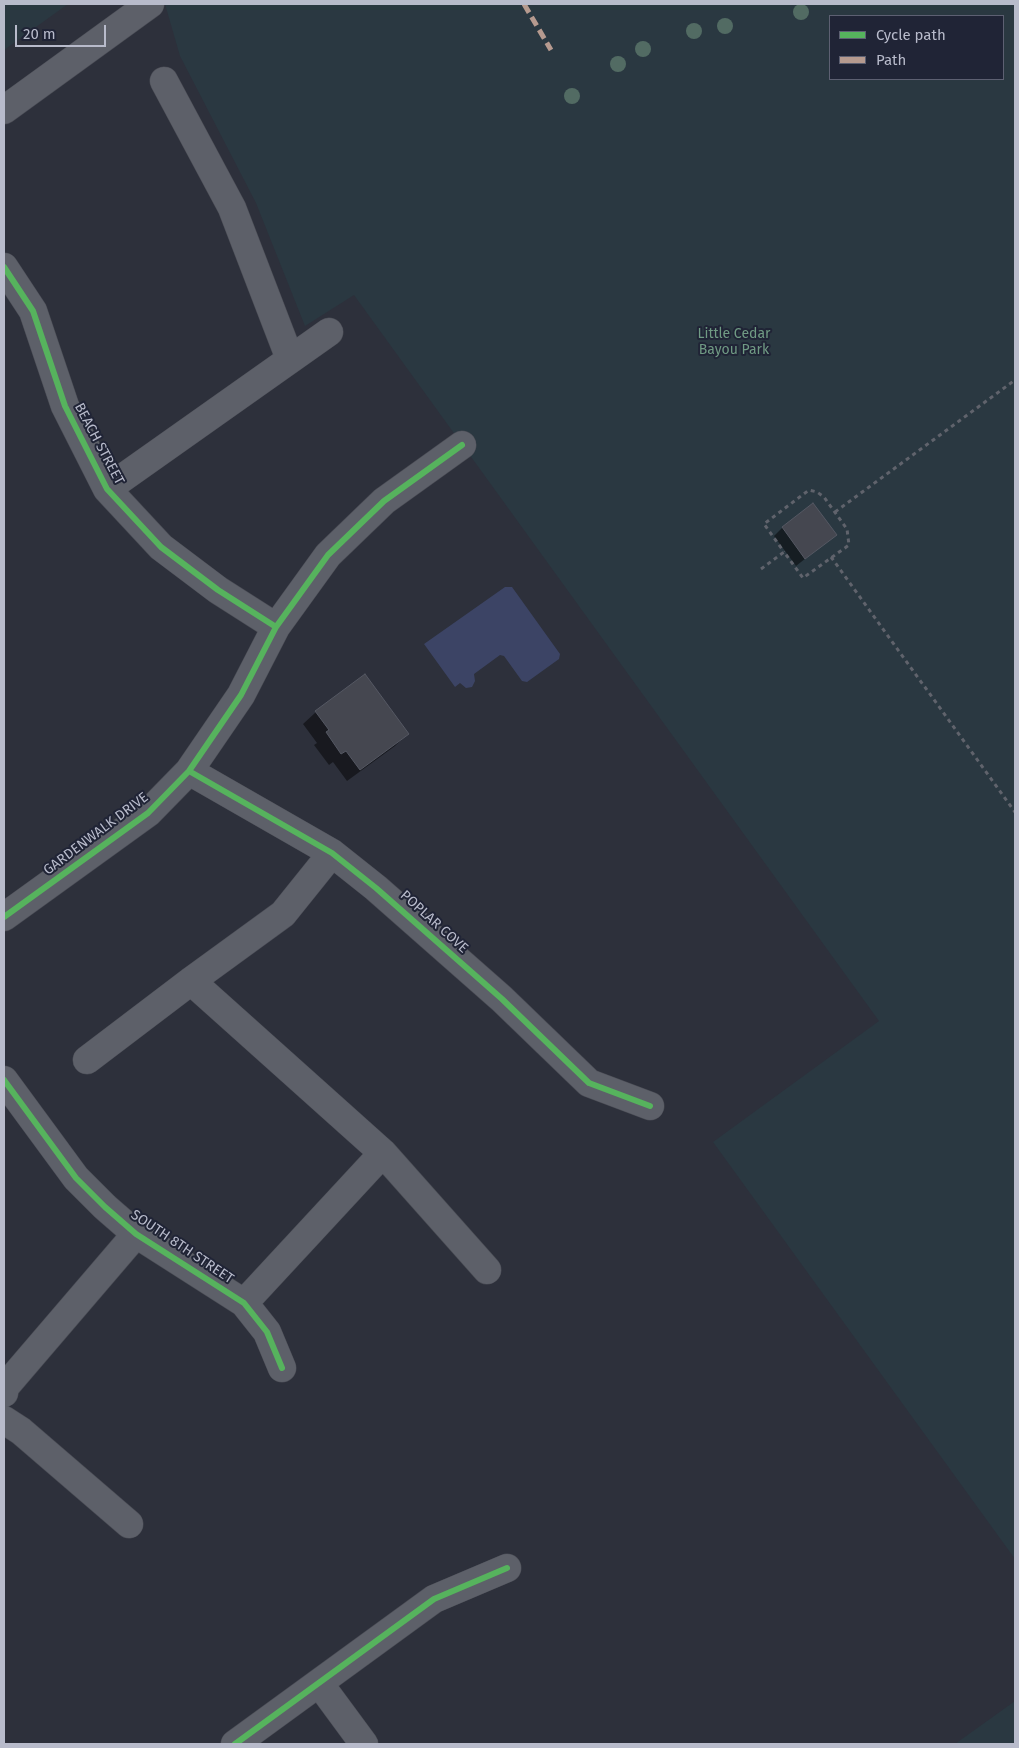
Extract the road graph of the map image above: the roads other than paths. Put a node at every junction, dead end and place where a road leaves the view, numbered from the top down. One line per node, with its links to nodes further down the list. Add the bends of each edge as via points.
1 (150, 4): 3 (street)
2 (164, 82): 6 (street, via 232,208)
3 (4, 110)
4 (4, 267): 8 (street, BEACH STREET, via 33,311 65,406)
5 (329, 332): 6 (street)
6 (290, 359): 8 (street)
7 (462, 445): 9 (street, GARDENWALK DRIVE, via 384,501 355,528 328,555)
8 (107, 489): 9 (street, BEACH STREET, via 161,547 218,590)
9 (276, 626): 10 (street, GARDENWALK DRIVE, via 241,695)
10 (189, 771): 11 (street, POPLAR COVE); 12 (street, GARDENWALK DRIVE, via 148,813)
11 (332, 853): 13 (street, via 283,914); 16 (street, POPLAR COVE, via 502,1000 589,1083)
12 (4, 918)
13 (191, 981): 14 (street); 17 (street)
14 (88, 1060)
15 (4, 1080): 18 (street, SOUTH 8TH STREET, via 76,1178)
16 (650, 1106)
17 (382, 1153): 19 (street); 20 (street)
18 (136, 1234): 20 (street, SOUTH 8TH STREET); 22 (street, via 5,1387)
19 (487, 1270)
20 (244, 1303): 21 (street, SOUTH 8TH STREET, via 266,1332)
21 (282, 1368)
22 (4, 1393)
23 (4, 1420): 24 (street)
24 (129, 1524)
25 (507, 1568): 26 (street, via 434,1600)
26 (319, 1683): 27 (street); 28 (street)
27 (235, 1744)
28 (364, 1744)

